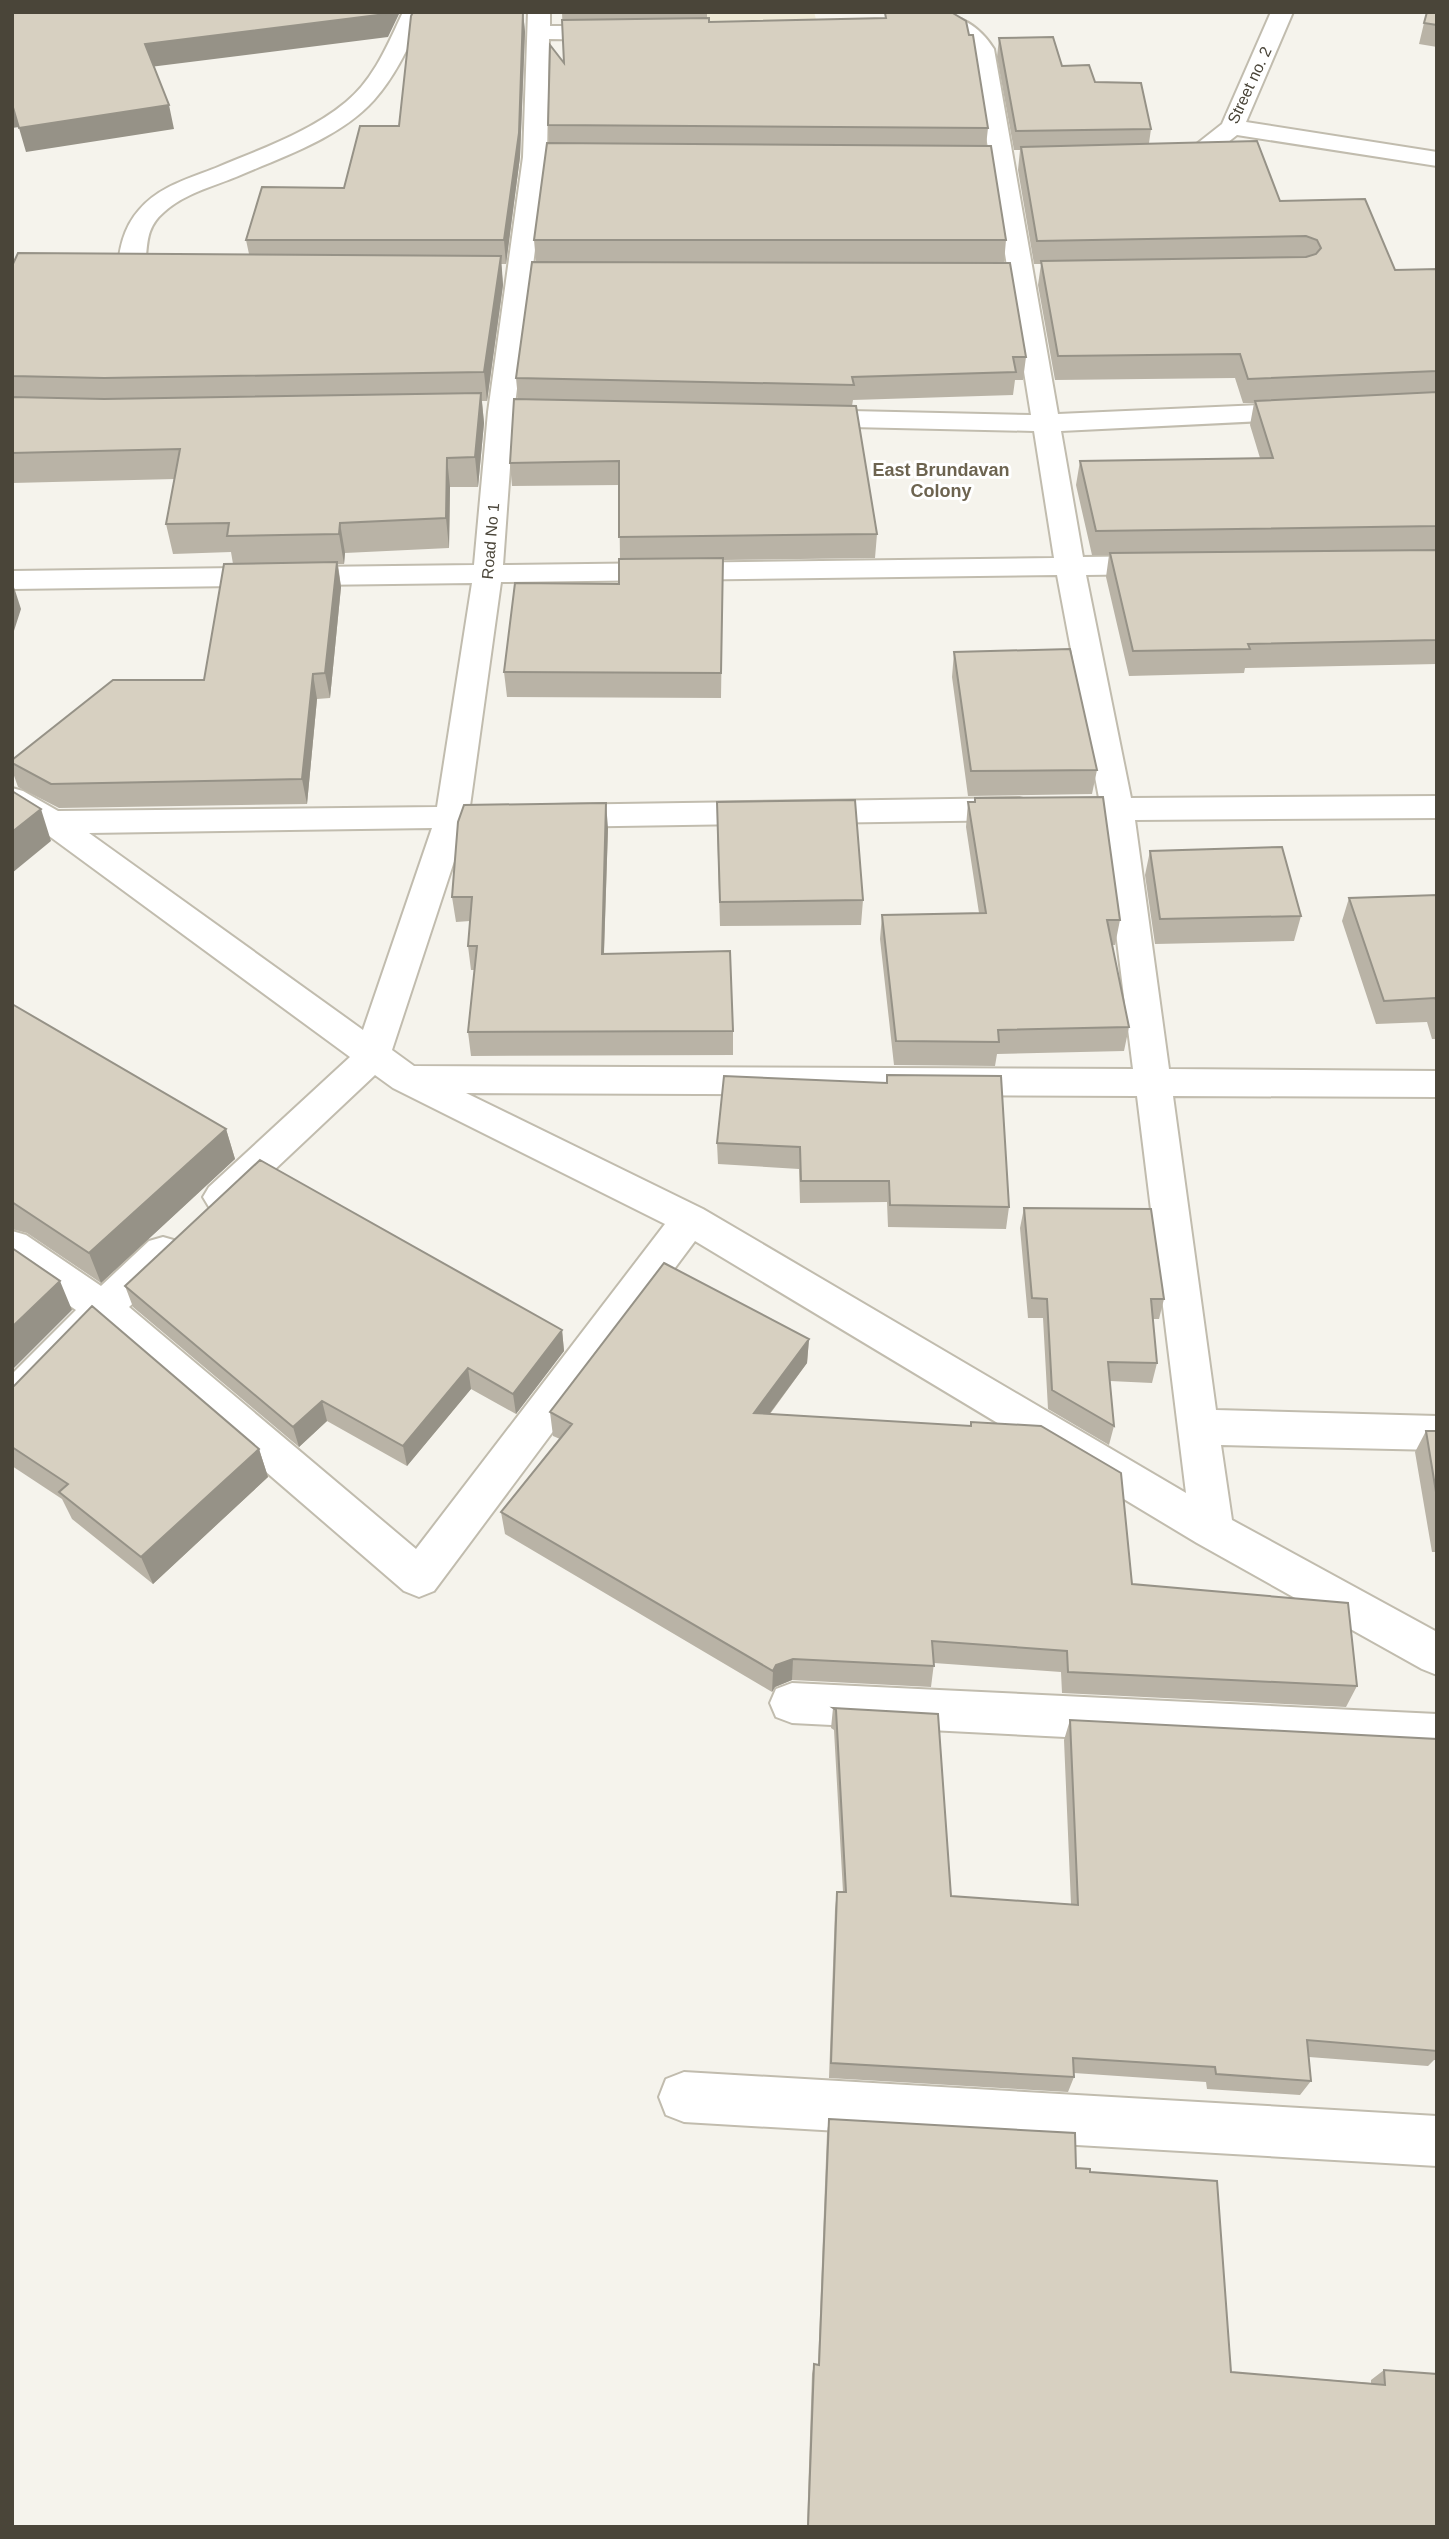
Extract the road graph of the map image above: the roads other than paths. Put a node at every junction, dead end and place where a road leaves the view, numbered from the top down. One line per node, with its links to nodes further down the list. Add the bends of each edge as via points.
1 (414, 12): 10 (street, via 373,89 353,108 153,208 139,226)
2 (1282, 12): 6 (street, Street no. 2)
3 (539, 22): 5 (street); 17 (street, Road No 1, via 549,157 519,272 500,412)
4 (896, 23): 14 (street, via 952,24 974,32 983,49)
5 (634, 33)
6 (1232, 127): 7 (street, Street no. 2, via 1195,157); 8 (street)
7 (1140, 158)
8 (1437, 159)
9 (103, 274): 10 (street)
10 (130, 274): 11 (street)
11 (158, 274)
12 (1326, 410): 14 (street)
13 (774, 417): 14 (street)
14 (1048, 423): 16 (street)
15 (1179, 565): 16 (street)
16 (1070, 566): 17 (street); 21 (street)
17 (488, 574): 18 (street); 22 (street, Road No 1)
18 (12, 580)
19 (12, 799): 23 (street)
20 (1437, 807): 21 (street)
21 (1117, 808): 22 (street); 26 (street)
22 (452, 817): 23 (street); 24 (street, Road No 1)
23 (52, 822): 24 (street)
24 (372, 1057): 25 (street); 30 (street)
25 (406, 1079): 26 (street); 28 (street)
26 (1154, 1083): 27 (street); 32 (street)
27 (1437, 1084)
28 (690, 1219): 30 (street, via 419,1578); 34 (street)
29 (12, 1246): 30 (street)
30 (103, 1308): 31 (street)
31 (12, 1401)
32 (1199, 1427): 33 (street); 34 (street)
33 (1437, 1433)
34 (1212, 1530): 35 (street)
35 (1437, 1655)
36 (792, 1703): 37 (street)
37 (1437, 1734)
38 (684, 2096): 39 (street)
39 (1437, 2141)

